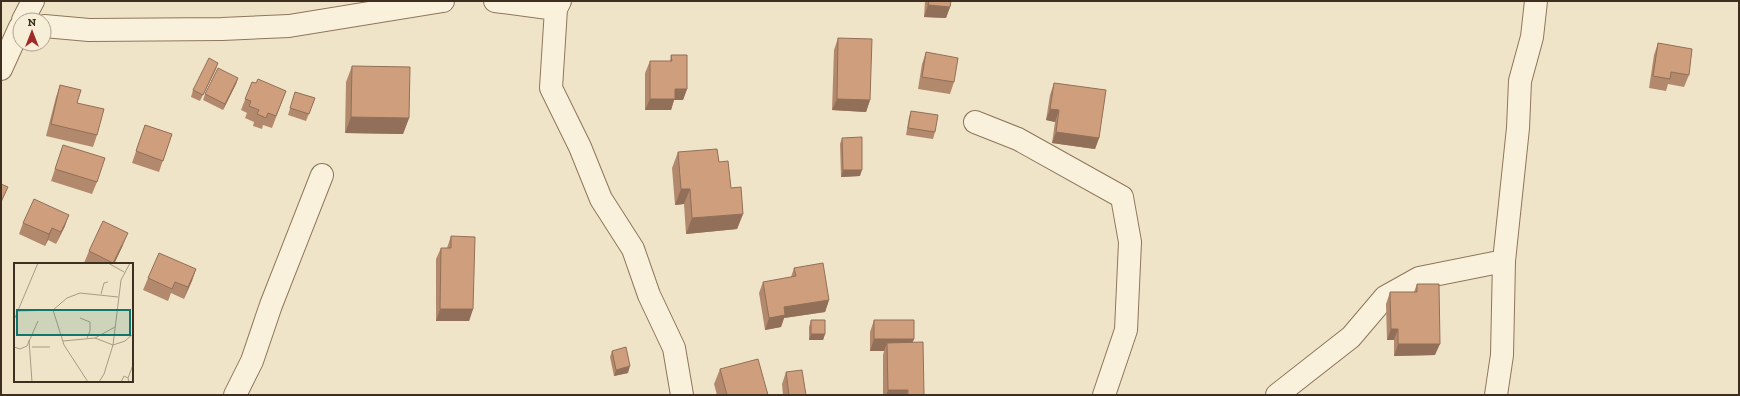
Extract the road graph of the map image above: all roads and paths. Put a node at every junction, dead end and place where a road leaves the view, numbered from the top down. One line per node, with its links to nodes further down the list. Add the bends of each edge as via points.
1 (32, 1): 6 (street)
2 (443, 1): 7 (street, via 289,26 121,30)
3 (494, 1): 5 (street)
4 (1536, 1): 12 (street, via 1532,37 1520,81 1518,128)
5 (558, 5): 14 (street, via 551,88 580,147 601,199 633,249 649,295 674,348)
6 (27, 12)
7 (52, 27)
8 (12, 45): 9 (street)
9 (1, 69)
10 (975, 122): 15 (street, via 1018,138 1122,197 1130,242 1126,330)
11 (322, 175): 13 (street, via 252,361)
12 (1504, 261): 16 (street, via 1420,278 1385,296 1351,337); 17 (street, via 1502,355)
13 (235, 395)
14 (682, 395)
15 (1104, 395)
16 (1278, 395)
17 (1496, 395)

